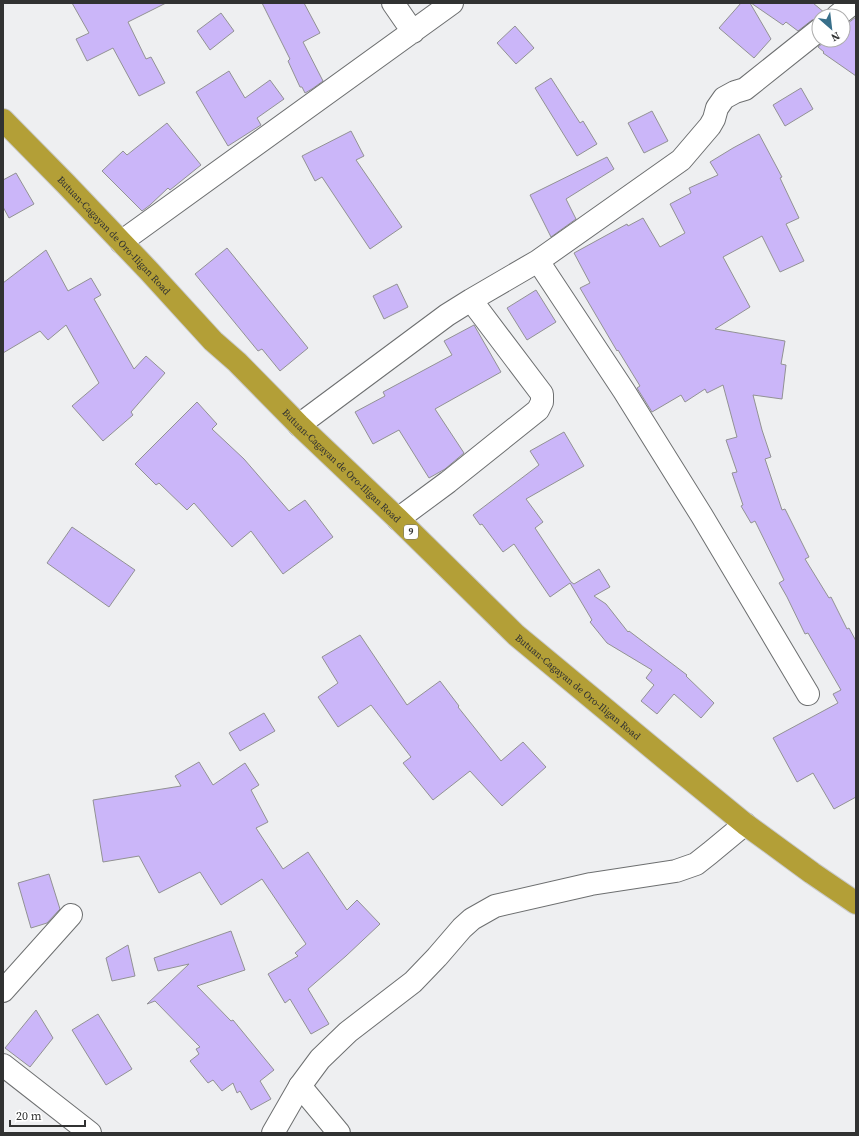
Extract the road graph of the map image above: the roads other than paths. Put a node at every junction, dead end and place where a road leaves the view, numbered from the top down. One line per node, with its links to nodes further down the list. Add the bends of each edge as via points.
1 (393, 3): 3 (street)
2 (452, 3): 3 (street)
3 (413, 32): 6 (street)
4 (811, 36): 7 (street, via 745,88 724,98 710,126 681,160)
5 (3, 120): 6 (highway, Butuan-Cagayan de Oro-Iligan Road / 9)
6 (121, 242): 9 (highway, Butuan-Cagayan de Oro-Iligan Road / 9, via 214,341)
7 (538, 262): 8 (street); 11 (street, via 702,516)
8 (471, 300): 9 (street); 10 (street, via 542,394 542,402 538,410)
9 (299, 425): 10 (highway, Butuan-Cagayan de Oro-Iligan Road / 9)
10 (398, 519): 12 (highway, Butuan-Cagayan de Oro-Iligan Road / 9, via 516,635)
11 (808, 694)
12 (745, 824): 13 (highway, Butuan-Cagayan de Oro-Iligan Road / 9); 17 (street, via 696,864 676,871 591,884 495,906 482,912 462,928 413,982 342,1038 320,1059)
13 (856, 903)
14 (71, 915): 15 (street)
15 (3, 991)
16 (3, 1065): 18 (street)
17 (300, 1086): 19 (street); 20 (street)
18 (90, 1133)
19 (273, 1133)
20 (339, 1133)

